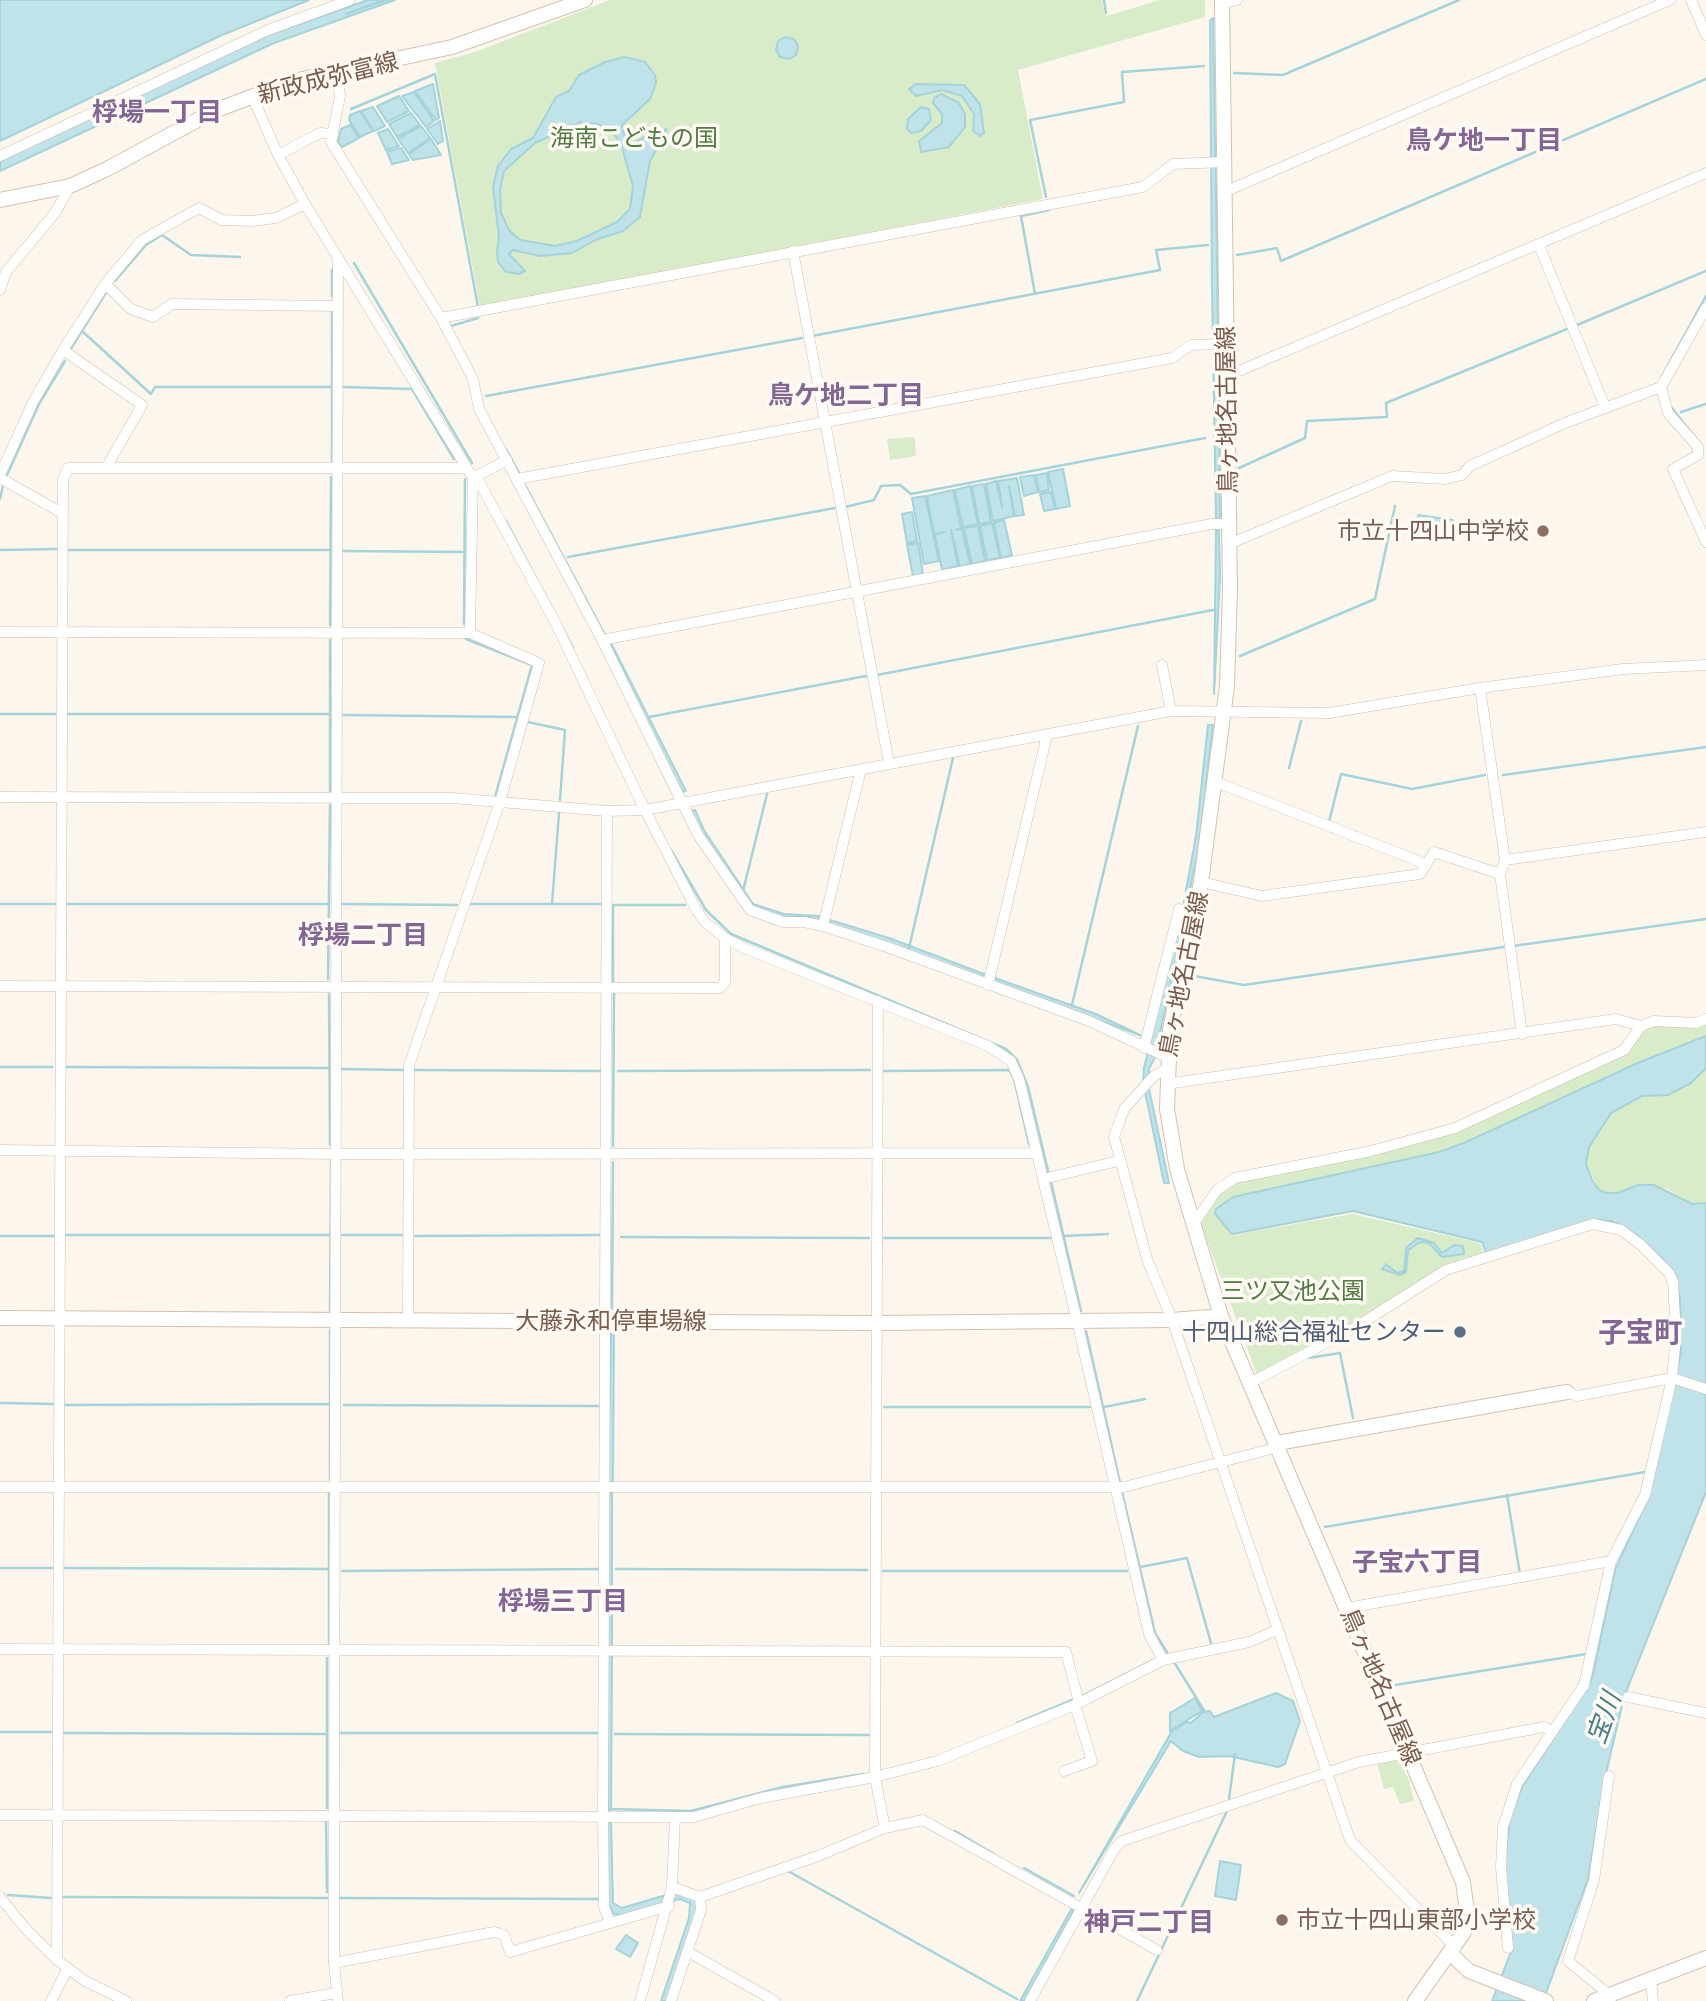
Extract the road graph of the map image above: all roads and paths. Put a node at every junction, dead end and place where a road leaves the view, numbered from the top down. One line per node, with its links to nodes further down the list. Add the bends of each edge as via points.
1 (350, 0): 12 (street, via 268,30)
2 (584, 0): 8 (main road, 新政成弥富線, via 452,47)
3 (1237, 0): 6 (street)
4 (1670, 0): 16 (street)
5 (1691, 0): 7 (street)
6 (1222, 2): 13 (main road, 鳥ヶ地名古屋線)
7 (1706, 35)
8 (336, 71): 9 (main road, 新政成弥富線); 10 (street, via 340,96)
9 (252, 96): 11 (street); 15 (main road, 新政成弥富線)
10 (333, 134): 11 (street, via 320,132); 26 (street, via 331,142)
11 (278, 155): 18 (street)
12 (0, 156)
13 (1218, 163): 16 (main road, 鳥ヶ地名古屋線); 20 (street, via 1173,164 1143,187)
14 (1706, 173): 19 (street)
15 (70, 186): 17 (main road, 新政成弥富線); 23 (street, via 55,213 6,272)
16 (1224, 192): 27 (main road, 鳥ヶ地名古屋線)
17 (0, 200)
18 (305, 204): 21 (street); 22 (street, via 276,218 252,221 222,220 199,208 142,240)
19 (1539, 244): 29 (street); 31 (street)
20 (793, 251): 26 (street); 32 (street)
21 (338, 258): 24 (street); 35 (street)
22 (105, 284): 24 (street, via 131,309 153,317 172,304); 28 (street)
23 (0, 290)
24 (338, 306): 36 (street)
25 (1706, 308): 30 (street)
26 (441, 318): 33 (street, via 473,379 479,410)
27 (1220, 344): 29 (main road, 鳥ヶ地名古屋線); 32 (street, via 1191,345 1172,358)
28 (63, 351): 34 (street, via 142,405); 37 (street, via 33,402)
29 (1227, 376): 41 (main road, 鳥ヶ地名古屋線)
30 (1661, 387): 31 (street); 42 (street, via 1668,413 1698,447 1698,455 1673,469)
31 (1605, 407): 43 (street, via 1470,467 1462,475 1445,479 1392,476)
32 (824, 422): 39 (street); 44 (street)
33 (506, 460): 38 (street); 39 (street)
34 (106, 468): 36 (street); 40 (street, via 68,468)
35 (467, 468): 36 (street); 38 (street)
36 (338, 470): 47 (street)
37 (0, 477): 40 (street)
38 (475, 477): 48 (street); 64 (street, via 555,624)
39 (517, 478): 49 (street)
40 (62, 513): 45 (street)
41 (1229, 524): 43 (main road, 鳥ヶ地名古屋線); 44 (street)
42 (1706, 542)
43 (1229, 544): 53 (main road, 鳥ヶ地名古屋線)
44 (856, 593): 49 (street); 56 (street)
45 (61, 631): 46 (street); 47 (street); 60 (street)
46 (0, 632)
47 (337, 632): 48 (street); 61 (street)
48 (470, 633): 63 (street, via 539,663)
49 (602, 640): 62 (street)
50 (1162, 664): 54 (street)
51 (1706, 665): 52 (street, via 1623,669)
52 (1480, 688): 53 (street, via 1329,713); 67 (street)
53 (1225, 710): 54 (street); 58 (main road, 鳥ヶ地名古屋線)
54 (1171, 711): 55 (street)
55 (1047, 735): 56 (street); 74 (street)
56 (889, 763): 57 (street)
57 (861, 769): 62 (street); 72 (street)
58 (1216, 782): 68 (street); 70 (main road, 鳥ヶ地名古屋線)
59 (0, 797): 60 (street)
60 (61, 797): 61 (street); 76 (street)
61 (337, 798): 63 (street); 77 (street)
62 (681, 801): 64 (street); 72 (street, via 698,835 750,910 783,922)
63 (500, 802): 65 (street); 78 (street)
64 (645, 810): 65 (street); 73 (street, via 697,911)
65 (607, 811): 79 (street)
66 (1706, 832): 67 (street)
67 (1505, 860): 69 (street)
68 (1426, 864): 69 (street, via 1434,852 1442,853); 70 (street, via 1420,874 1262,896)
69 (1500, 874): 83 (street)
70 (1201, 882): 71 (main road, 鳥ヶ地名古屋線)
71 (1188, 912): 84 (street, via 1179,909); 85 (main road, 鳥ヶ地名古屋線)
72 (823, 926): 74 (street)
73 (725, 939): 79 (street, via 725,982 720,988); 80 (street)
74 (988, 985): 84 (street, via 1089,1021)
75 (0, 986): 76 (street)
76 (61, 986): 77 (street); 87 (street)
77 (335, 987): 78 (street); 91 (street)
78 (435, 987): 79 (street); 88 (street, via 410,1065)
79 (607, 988): 92 (street)
80 (877, 1001): 89 (street); 90 (street, via 988,1046 1011,1061)
81 (1706, 1019): 82 (street, via 1696,1023 1654,1021)
82 (1641, 1026): 83 (street, via 1616,1019); 95 (street, via 1624,1050 1455,1128 1371,1151 1236,1178 1217,1190)
83 (1522, 1034): 85 (street, via 1373,1052)
84 (1145, 1049): 85 (street)
85 (1162, 1068): 93 (street, via 1124,1109 1114,1137); 95 (main road, 鳥ヶ地名古屋線, via 1170,1138)
86 (0, 1150): 87 (street)
87 (59, 1150): 91 (street); 98 (street)
88 (409, 1152): 91 (street); 92 (street); 102 (street)
89 (876, 1153): 90 (street); 92 (street); 104 (street)
90 (1037, 1153): 94 (street)
91 (337, 1154): 99 (street)
92 (607, 1154): 100 (street)
93 (1118, 1161): 94 (street); 101 (street, via 1147,1259)
94 (1042, 1179): 103 (street)
95 (1193, 1225): 96 (main road, 鳥ヶ地名古屋線)
96 (1221, 1316): 101 (main road, 大藤永和停車場線); 106 (main road, 鳥ヶ地名古屋線)
97 (0, 1318): 98 (main road, 大藤永和停車場線)
98 (60, 1318): 99 (main road, 大藤永和停車場線); 111 (street)
99 (335, 1319): 102 (main road, 大藤永和停車場線); 113 (street)
100 (607, 1320): 102 (main road, 大藤永和停車場線); 104 (main road, 大藤永和停車場線); 114 (street)
101 (1172, 1320): 103 (main road, 大藤永和停車場線); 110 (street)
102 (408, 1321)
103 (1077, 1321): 104 (main road, 大藤永和停車場線); 116 (street)
104 (876, 1323): 115 (street)
105 (1672, 1378): 106 (street, via 1676,1336 1669,1273 1620,1230 1593,1224 1446,1270 1356,1327); 107 (street); 108 (street, via 1577,1396); 117 (street, via 1645,1495)
106 (1251, 1382): 109 (main road, 鳥ヶ地名古屋線)
107 (1706, 1389)
108 (1567, 1392): 109 (main road)
109 (1278, 1445): 110 (street); 118 (main road, 鳥ヶ地名古屋線)
110 (1220, 1465): 116 (street); 119 (street)
111 (59, 1486): 112 (street); 113 (street); 121 (street)
112 (0, 1487)
113 (335, 1487): 114 (street); 122 (street)
114 (605, 1488): 115 (street); 123 (street)
115 (876, 1488): 116 (street); 124 (street)
116 (1115, 1488): 125 (street, via 1149,1634)
117 (1611, 1561): 118 (street); 129 (street, via 1587,1676)
118 (1347, 1608): 130 (main road, 鳥ヶ地名古屋線)
119 (1277, 1630): 125 (street, via 1249,1642); 132 (street)
120 (0, 1650): 121 (street)
121 (59, 1650): 122 (street); 135 (street)
122 (335, 1650): 123 (street); 137 (street)
123 (603, 1651): 124 (street); 138 (street)
124 (875, 1651): 127 (street, via 1066,1652); 134 (street)
125 (1163, 1660): 127 (street)
126 (1628, 1697): 128 (street)
127 (1077, 1704): 131 (street, via 1092,1761); 134 (street, via 937,1761)
128 (1706, 1713)
129 (1552, 1731): 130 (street, via 1545,1727); 146 (street, via 1517,1784 1500,1842)
130 (1408, 1752): 132 (street); 148 (main road, 鳥ヶ地名古屋線, via 1463,1882 1466,1924)
131 (1064, 1771)
132 (1325, 1773): 144 (street, via 1122,1841); 148 (street, via 1350,1840)
133 (1609, 1776): 156 (street, via 1594,1880 1568,1961)
134 (876, 1777): 139 (street, via 761,1798 694,1817); 140 (street)
135 (59, 1814): 136 (street); 137 (street); 151 (street)
136 (0, 1815)
137 (334, 1816): 138 (street); 152 (street)
138 (603, 1816): 139 (street); 145 (street, via 604,1907)
139 (675, 1817): 142 (street)
140 (885, 1828): 141 (street); 144 (street, via 923,1820)
141 (700, 1896): 142 (street); 149 (street, via 701,1910)
142 (671, 1897): 145 (street); 160 (street)
143 (0, 1898): 151 (street)
144 (1082, 1910): 147 (street); 163 (street)
145 (610, 1922): 152 (street, via 510,1952 504,1935 494,1932)
146 (1508, 1948)
147 (1157, 1950)
148 (1453, 1951): 164 (main road, 鳥ヶ地名古屋線); 165 (main road, via 1469,1971)
149 (688, 1952): 161 (street); 162 (street)
150 (1706, 1958): 154 (main road)
151 (57, 1960): 153 (street)
152 (334, 1963): 155 (street)
153 (68, 1968): 157 (street); 158 (street)
154 (1651, 1980): 156 (main road); 167 (street)
155 (337, 1997): 159 (street)
156 (1612, 1998): 166 (main road)
157 (51, 2001)
158 (126, 2001)
159 (290, 2001)
160 (640, 2001)
161 (671, 2001)
162 (775, 2001)
163 (1031, 2001)
164 (1415, 2001)
165 (1546, 2001)
166 (1594, 2001)
167 (1653, 2001)

